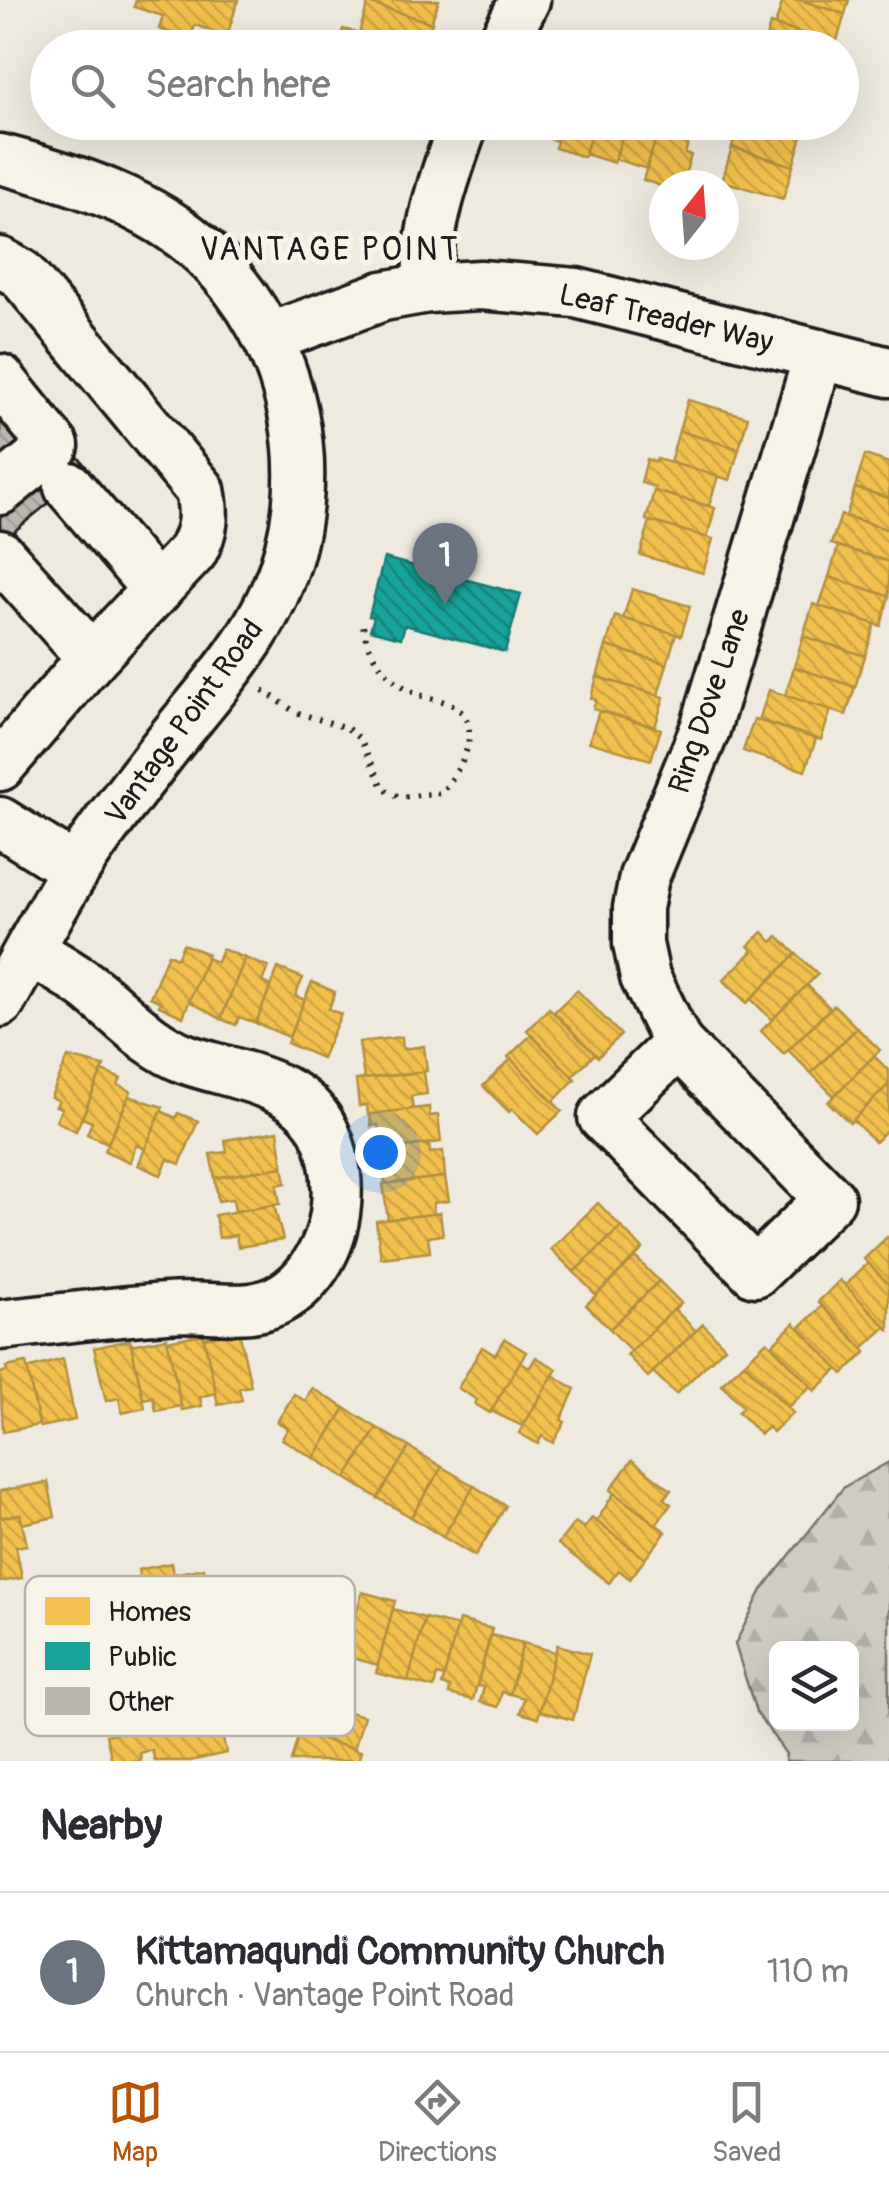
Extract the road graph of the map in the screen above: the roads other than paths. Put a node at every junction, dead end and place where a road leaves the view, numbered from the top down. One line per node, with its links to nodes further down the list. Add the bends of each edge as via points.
1 (524, 0): 2 (street)
2 (509, 30)
3 (459, 140): 6 (street, via 426,258)
4 (0, 158): 7 (street, Vantage Point Road, via 54,173 168,226 205,252)
5 (0, 262): 14 (street, via 21,274 200,490 202,532)
6 (428, 288): 7 (street, Leaf Treader Way, via 383,296); 8 (street, Leaf Treader Way, via 576,293)
7 (268, 338): 18 (street, Vantage Point Road, via 288,388 300,490 294,536 275,592 253,637)
8 (819, 354): 9 (street, Leaf Treader Way); 21 (street, Ring Dove Lane, via 705,729 644,877 638,908 642,960)
9 (889, 372)
10 (0, 379): 12 (street, via 54,446)
11 (68, 487): 14 (street)
12 (0, 490)
13 (0, 555): 15 (street)
14 (158, 590): 15 (street)
15 (92, 658): 16 (street)
16 (7, 742)
17 (0, 822): 18 (street)
18 (75, 870): 19 (street, Vantage Point Road)
19 (30, 950): 20 (street, Vantage Point Road); 22 (street, via 160,1046 272,1087 312,1112 330,1143 335,1224 313,1272 285,1296 254,1308 172,1307)
20 (0, 1002)
21 (678, 1044): 21 (street, Ring Dove Lane, via 830,1199 754,1272 603,1117)
22 (0, 1325)

